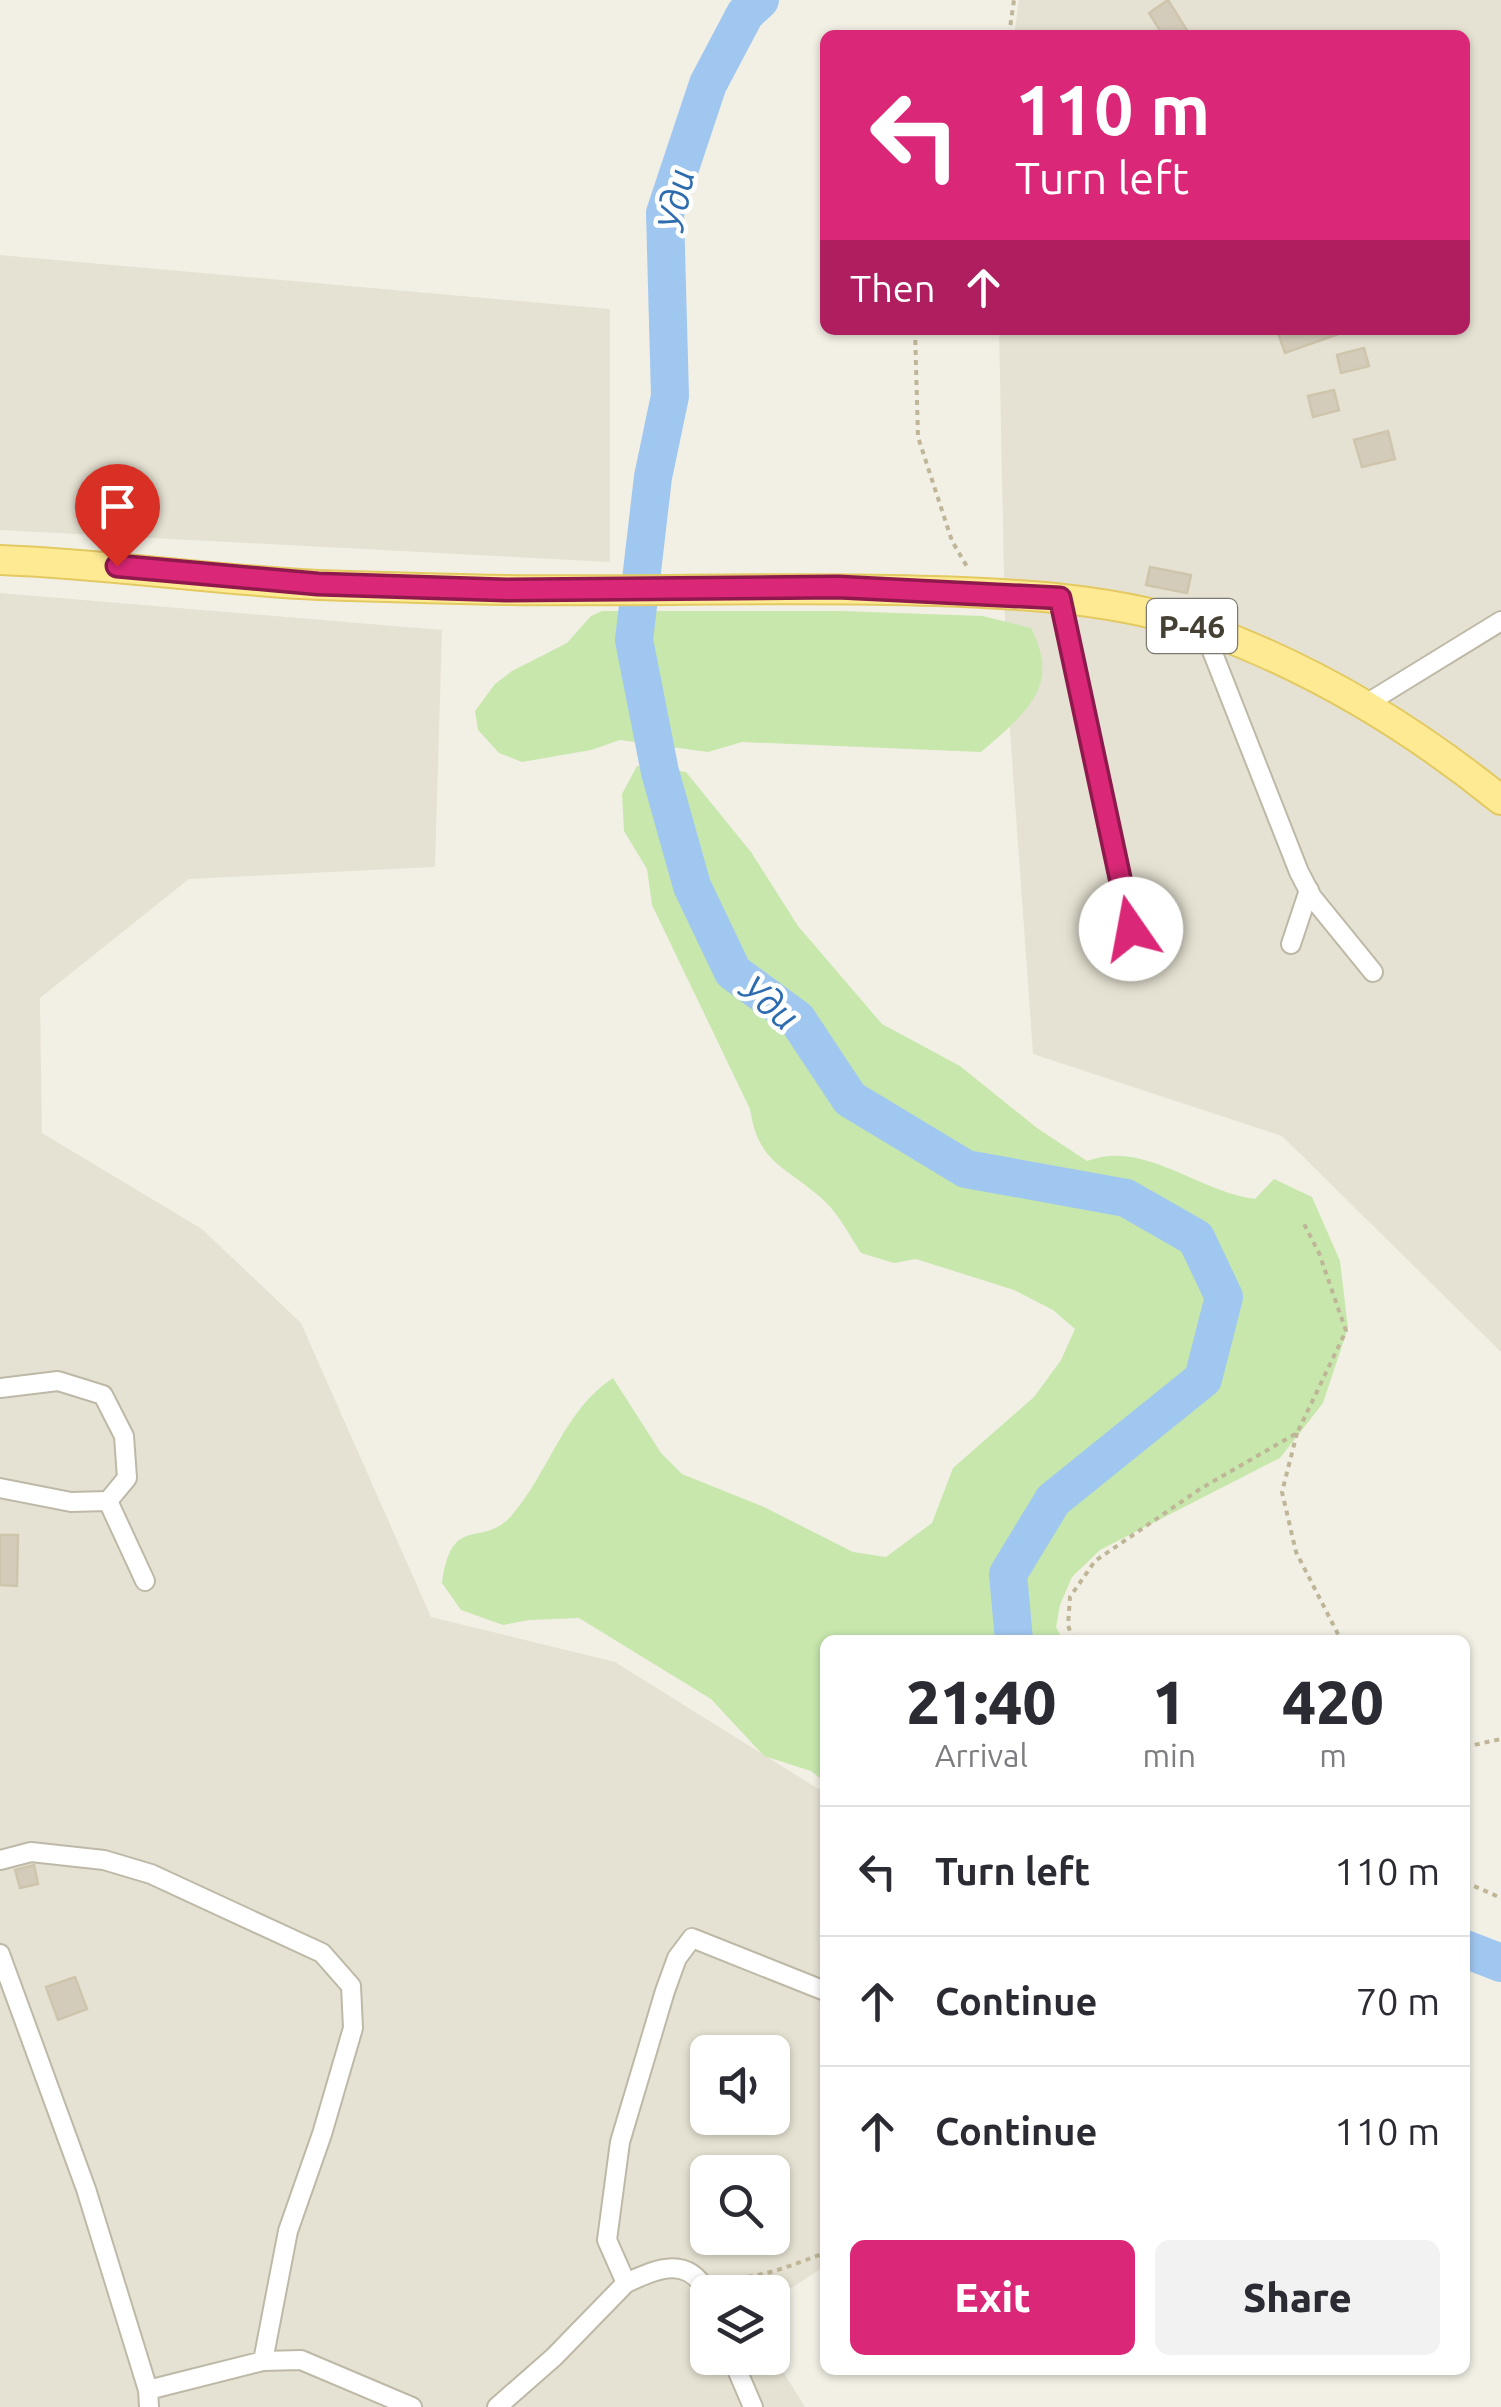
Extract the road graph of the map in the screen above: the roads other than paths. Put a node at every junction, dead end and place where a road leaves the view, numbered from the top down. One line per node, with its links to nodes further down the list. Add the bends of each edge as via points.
1 (0, 560): 2 (main road, Р-46, via 318,584 838,587)
2 (1060, 598): 4 (main road, Р-46); 8 (street)
3 (1501, 621): 5 (street)
4 (1203, 628): 5 (main road, Р-46); 7 (street)
5 (1366, 704): 6 (main road, Р-46)
6 (1501, 800)
7 (1309, 890): 9 (street); 10 (street)
8 (1131, 929)
9 (1290, 944)
10 (1373, 972)
11 (0, 1388): 13 (street, via 58,1381 103,1395 124,1436 126,1478)
12 (0, 1488): 13 (street, via 71,1502)
13 (108, 1500): 14 (street)
14 (144, 1580)
15 (0, 1860): 20 (street, via 31,1852 104,1860 151,1874 322,1953 351,1986 353,2028 288,2230)
16 (0, 1954): 22 (street, via 86,2189)
17 (820, 1988): 19 (street, via 692,1938 677,1958 620,2142 607,2240)
18 (694, 2275): 19 (street, via 658,2268)
19 (626, 2283): 24 (street)
20 (263, 2361): 22 (street); 23 (street, via 302,2360)
21 (740, 2375): 25 (street)
22 (148, 2399)
23 (412, 2407)
24 (497, 2407)
25 (754, 2407)

